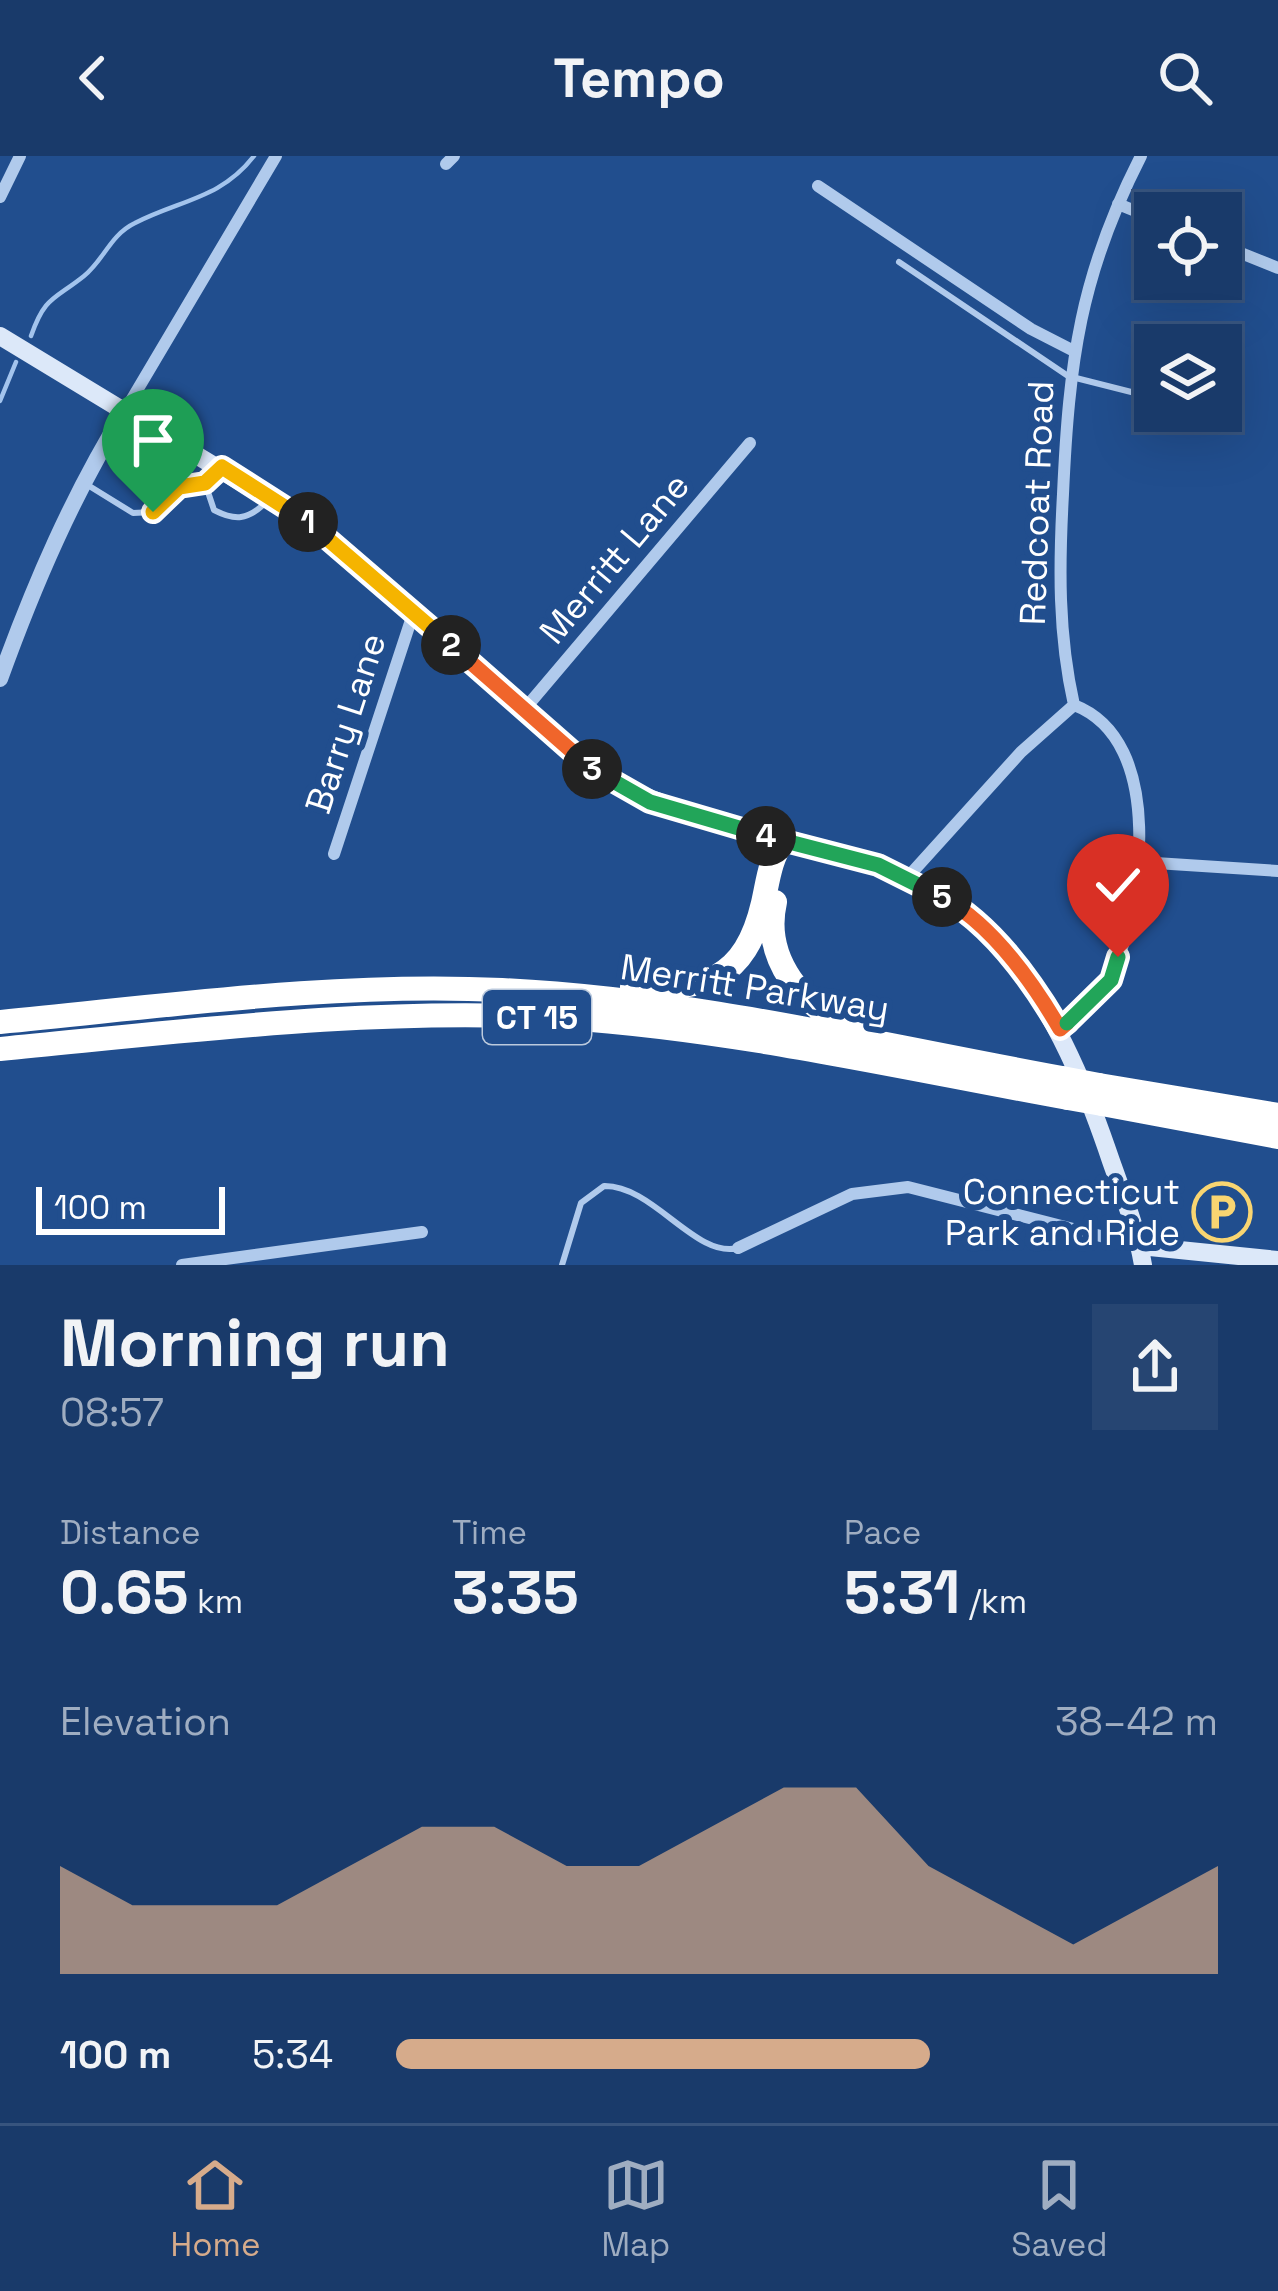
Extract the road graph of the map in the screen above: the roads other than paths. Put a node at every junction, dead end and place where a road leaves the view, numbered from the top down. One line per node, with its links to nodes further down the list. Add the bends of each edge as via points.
1 (20, 156): 5 (street)
2 (276, 156): 15 (street)
3 (1141, 156): 6 (street, Redcoat Road)
4 (818, 186): 12 (street)
5 (0, 197)
6 (1118, 204): 7 (street); 12 (street, Redcoat Road)
7 (1134, 210)
8 (1242, 253): 10 (street)
9 (899, 262): 13 (lane)
10 (1278, 268)
11 (0, 336): 15 (main road)
12 (1072, 350): 13 (street, Redcoat Road)
13 (1068, 376): 14 (lane); 23 (street, Redcoat Road, via 1060,617)
14 (1134, 393)
15 (126, 409): 17 (main road); 18 (street)
16 (750, 442): 24 (street, Merritt Lane)
17 (222, 467): 19 (lane); 20 (main road)
18 (83, 482): 19 (lane, via 133,514 153,512 179,487); 22 (street)
19 (205, 483): 20 (lane, via 214,510 230,518 246,517)
20 (270, 497): 21 (main road)
21 (414, 611): 24 (main road); 26 (street, Barry Lane)
22 (0, 680)
23 (1074, 705): 27 (street, via 1102,719 1125,762); 29 (street)
24 (524, 711): 25 (main road, via 568,752 650,802)
25 (783, 841): 29 (main road); 30 (highway, via 752,943 700,985); 34 (highway, via 774,940 797,991 845,1024)
26 (334, 854)
27 (1140, 862): 28 (street); 32 (street, via 1111,980)
28 (1278, 871)
29 (907, 878): 32 (main road, via 952,902 996,942)
30 (366, 988): 31 (highway, Merritt Parkway / CT 15); 34 (highway, Merritt Parkway / CT 15, via 613,999)
31 (0, 1022)
32 (1060, 1029): 41 (main road)
33 (0, 1048): 35 (highway, Merritt Parkway / CT 15, via 333,1018 568,1018)
34 (977, 1063): 35 (highway, Merritt Parkway / CT 15)
35 (1065, 1088): 36 (highway, Merritt Parkway / CT 15, bridge)
36 (1101, 1094): 37 (highway, Merritt Parkway / CT 15); 38 (highway, Merritt Parkway / CT 15)
37 (1278, 1114)
38 (1270, 1136)
39 (422, 1232): 43 (street)
40 (738, 1248): 41 (street, via 852,1194 908,1187); 44 (lane, via 714,1247 637,1196 604,1186 585,1196)
41 (1142, 1256): 42 (main road)
42 (1278, 1260)
43 (182, 1265)
44 (562, 1265)

